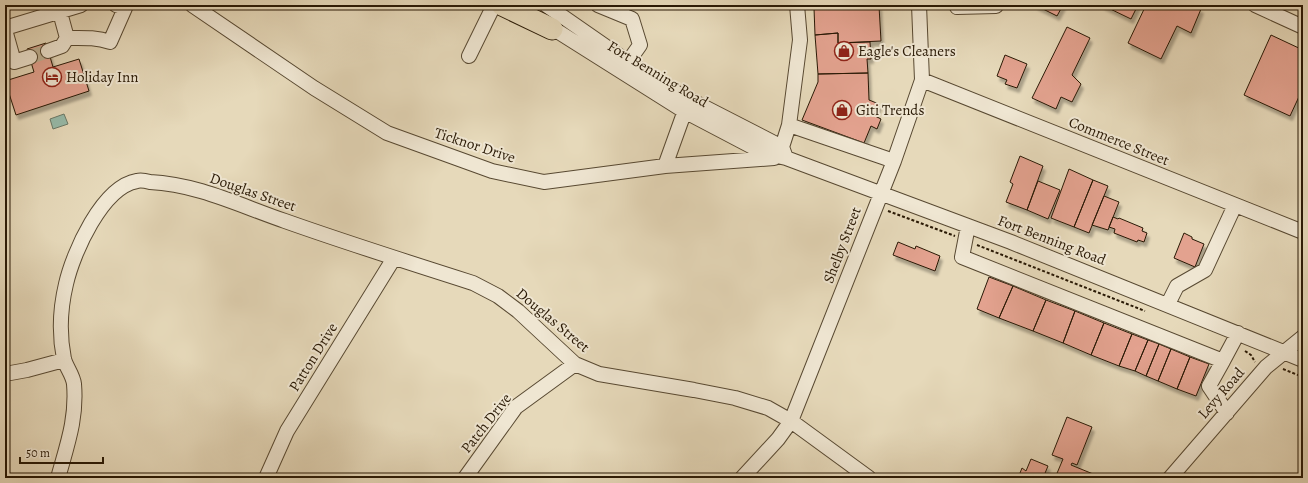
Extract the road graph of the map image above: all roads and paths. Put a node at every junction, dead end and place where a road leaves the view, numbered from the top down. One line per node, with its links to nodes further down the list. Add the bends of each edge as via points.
1 (81, 5): 14 (street)
2 (116, 5): 18 (street, via 125,8 110,42 85,37)
3 (192, 5): 28 (street, Ticknor Drive, via 314,88 387,133 492,171 544,182)
4 (494, 5): 20 (street)
5 (502, 5): 17 (highway)
6 (520, 5): 17 (street, Fort Benning Road)
7 (546, 5): 22 (street, Fort Benning Road)
8 (598, 5): 22 (street, via 632,19 640,45)
9 (797, 5): 25 (street, via 800,40)
10 (919, 5): 23 (street, Shelby Street)
11 (956, 5): 13 (street)
12 (1255, 5): 15 (street)
13 (996, 6)
14 (59, 8): 16 (street); 18 (street)
15 (1303, 28)
16 (5, 29): 21 (street, via 14,62)
17 (552, 29): 24 (street, Fort Benning Road)
18 (67, 38): 19 (street, via 62,46)
19 (48, 51)
20 (469, 56)
21 (30, 57)
22 (628, 62): 24 (street, Fort Benning Road)
23 (922, 80): 27 (street, Shelby Street); 30 (street, Commerce Street)
24 (686, 105): 26 (street, Fort Benning Road, via 764,153); 28 (street)
25 (789, 125): 26 (street); 27 (street)
26 (784, 153): 28 (street, Ticknor Drive); 29 (street, Fort Benning Road)
27 (894, 161): 29 (street, Shelby Street)
28 (665, 166)
29 (880, 194): 31 (street, Shelby Street); 32 (street, Fort Benning Road)
30 (1236, 206): 33 (street, Commerce Street); 36 (street, via 1205,270 1177,286)
31 (875, 209): 34 (path, via 885,210); 49 (street, Shelby Street)
32 (968, 226): 34 (street); 36 (street, Fort Benning Road)
33 (1303, 232)
34 (965, 240): 37 (path); 44 (street, via 962,257)
35 (394, 258): 42 (street, Douglas Street, via 208,194 164,182 137,181 117,190 100,209 78,249 66,284 60,324); 46 (street, Douglas Street, via 473,283 498,296 518,311); 51 (street, Patton Drive, via 287,431)
36 (1168, 304): 38 (street, Fort Benning Road)
37 (1148, 312)
38 (1238, 333): 40 (street); 41 (street, Fort Benning Road)
39 (1303, 337): 41 (street, Levy Road)
40 (1232, 345): 44 (street); 45 (path, via 1250,353)
41 (1283, 352): 43 (street, Fort Benning Road); 48 (street, Levy Road, via 1266,367)
42 (64, 360): 47 (street); 50 (street, via 74,382 74,408 71,435)
43 (1303, 360)
44 (1223, 361): 48 (street, via 1209,386)
45 (1254, 362)
46 (574, 364): 49 (street, Douglas Street, via 599,374 735,398 768,408); 52 (street, Patch Drive, via 516,407)
47 (5, 374)
48 (1227, 413): 55 (street, Levy Road)
49 (791, 421): 53 (street, Shelby Street); 54 (street, Douglas Street)
50 (58, 478)
51 (266, 478)
52 (465, 478)
53 (742, 478)
54 (869, 478)
55 (1170, 478)

